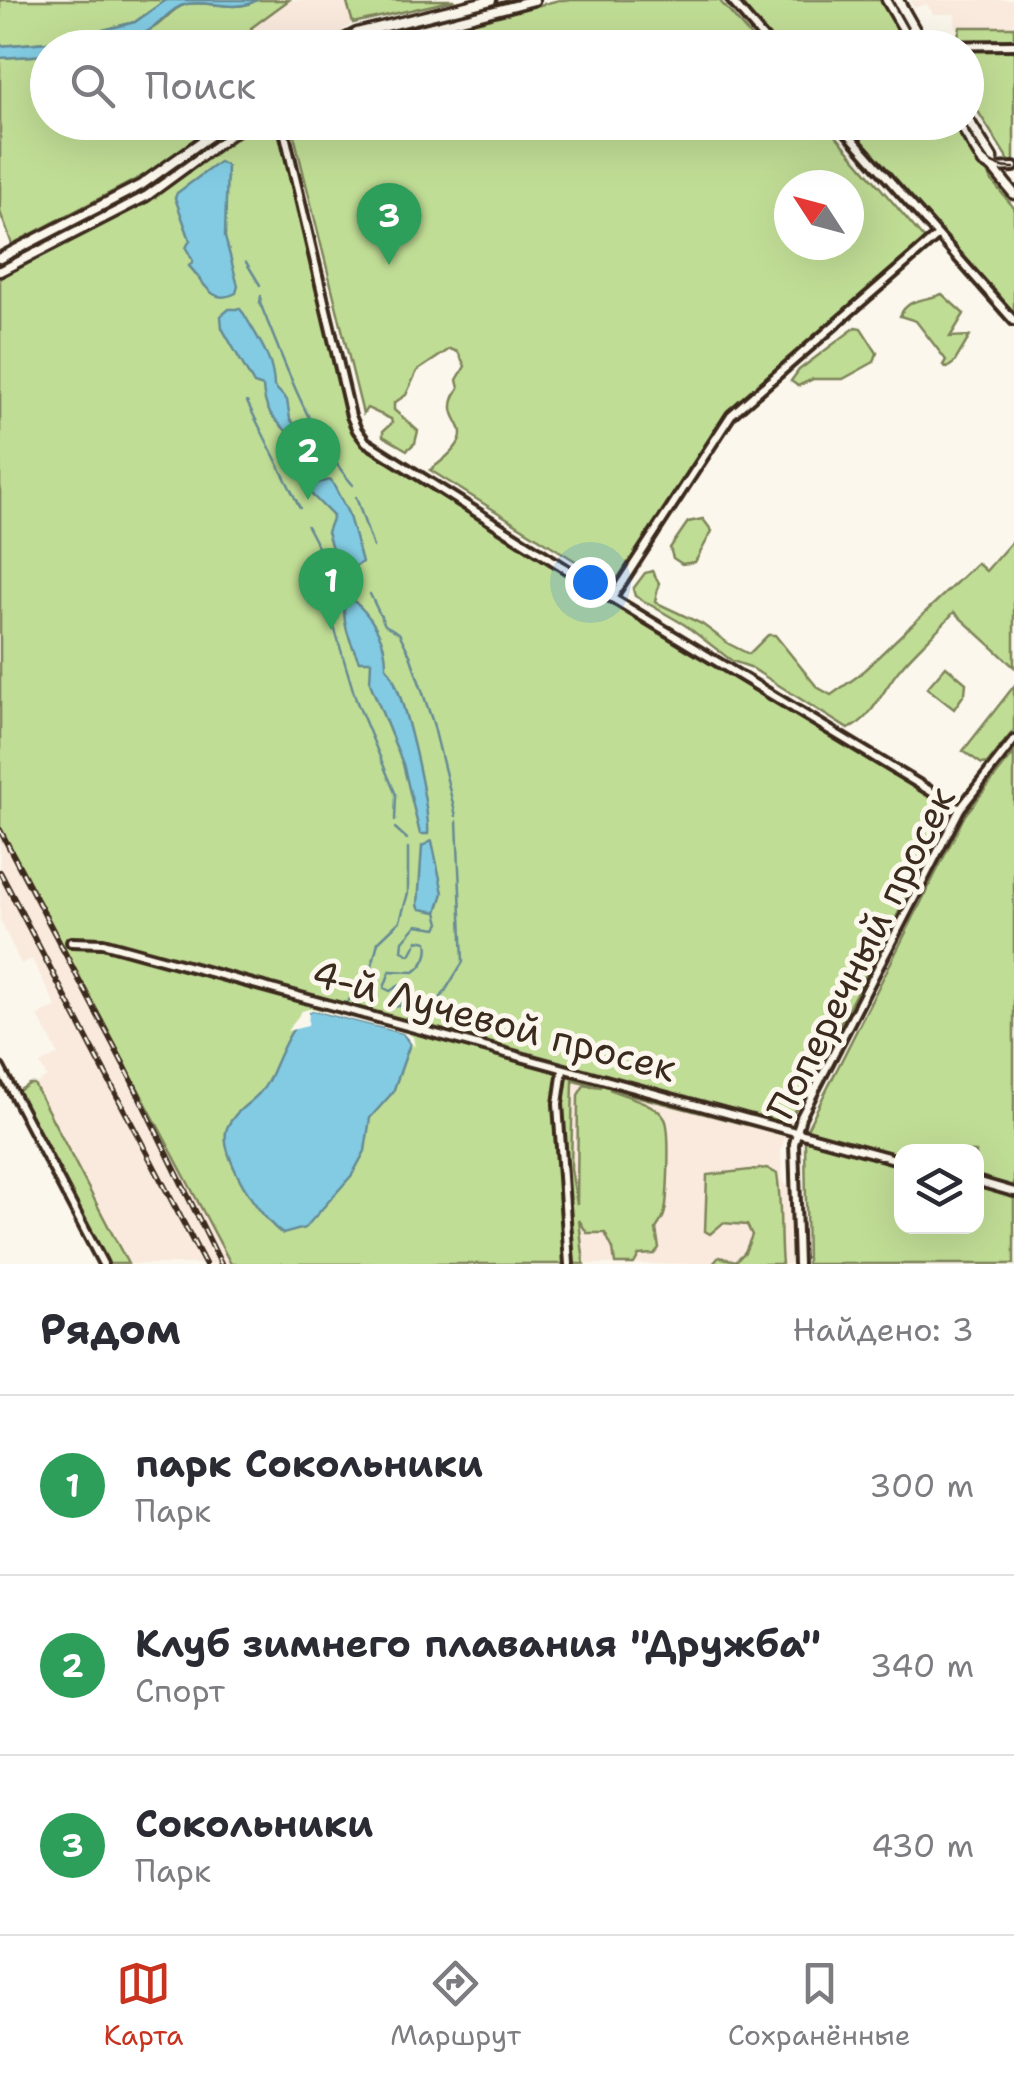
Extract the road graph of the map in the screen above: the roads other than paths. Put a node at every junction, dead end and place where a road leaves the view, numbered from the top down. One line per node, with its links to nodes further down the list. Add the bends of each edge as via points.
1 (492, 0): 6 (main road)
2 (534, 0): 7 (main road)
3 (731, 0): 8 (street)
4 (887, 0): 9 (main road)
5 (898, 0): 10 (main road)
6 (369, 30)
7 (419, 30)
8 (757, 30)
9 (908, 30)
10 (912, 30)
11 (984, 45): 12 (street)
12 (1014, 45)
13 (204, 140): 23 (main road, via 142,185)
14 (222, 140): 24 (main road, via 146,196)
15 (286, 140): 26 (street, via 357,430 378,451)
16 (854, 140): 22 (street)
17 (970, 140): 20 (main road)
18 (981, 140): 20 (main road)
19 (1014, 167): 20 (street)
20 (993, 168): 21 (main road)
21 (1014, 194)
22 (937, 236): 25 (street); 26 (street, via 731,415)
23 (0, 258)
24 (0, 271)
25 (1014, 321)
26 (612, 598): 28 (street)
27 (1014, 740): 28 (street, Поперечный просек)
28 (960, 809): 32 (street, Поперечный просек)
29 (71, 942): 31 (street, 4-й Лучевой просек, via 103,943)
30 (0, 1068): 36 (street)
31 (563, 1068): 32 (street, 4-й Лучевой просек); 37 (street, via 558,1104)
32 (796, 1132): 33 (street, 4-й Лучевой просек); 38 (street, Поперечный просек)
33 (894, 1159)
34 (984, 1183): 35 (street)
35 (1014, 1192)
36 (103, 1264)
37 (569, 1264)
38 (798, 1264)

